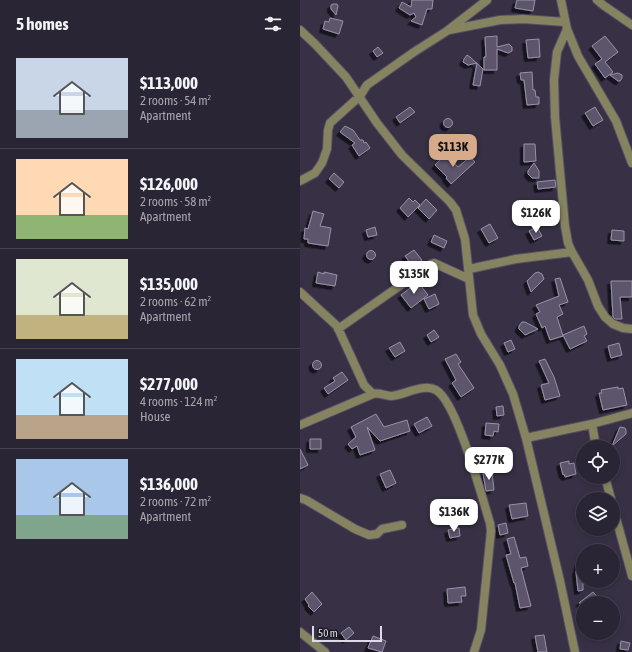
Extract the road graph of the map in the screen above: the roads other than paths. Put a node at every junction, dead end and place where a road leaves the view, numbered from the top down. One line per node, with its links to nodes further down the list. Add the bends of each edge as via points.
1 (487, 0): 7 (street)
2 (561, 0): 4 (street)
3 (597, 0): 5 (street)
4 (566, 25): 7 (street, via 523,19 500,20); 9 (street, via 578,56 616,121); 11 (street, via 557,52 554,80 565,226)
5 (632, 25)
6 (300, 30): 8 (street, via 346,77)
7 (447, 30): 8 (street, via 374,79)
8 (360, 96): 10 (street, via 330,123 327,149 322,163 315,173); 12 (street, via 402,155 454,206)
9 (632, 162)
10 (301, 183)
11 (572, 252): 12 (street, via 516,259); 16 (street, via 605,317 613,324)
12 (469, 269): 13 (street)
13 (469, 279): 15 (street, via 434,263 431,264); 21 (street, via 476,324 500,365 513,394)
14 (300, 292): 15 (street)
15 (338, 328): 17 (street, via 364,385)
16 (632, 329)
17 (373, 394): 20 (street); 29 (street, via 393,396 432,388 446,400 458,425 490,523 481,630)
18 (632, 413): 19 (street)
19 (592, 424): 21 (street); 22 (street)
20 (300, 425)
21 (526, 438): 30 (street)
22 (595, 440)
23 (300, 498): 24 (street, via 369,535)
24 (402, 525)
25 (620, 532): 26 (street)
26 (632, 576)
27 (300, 632): 28 (street)
28 (325, 652)
29 (474, 652)
30 (575, 652)

